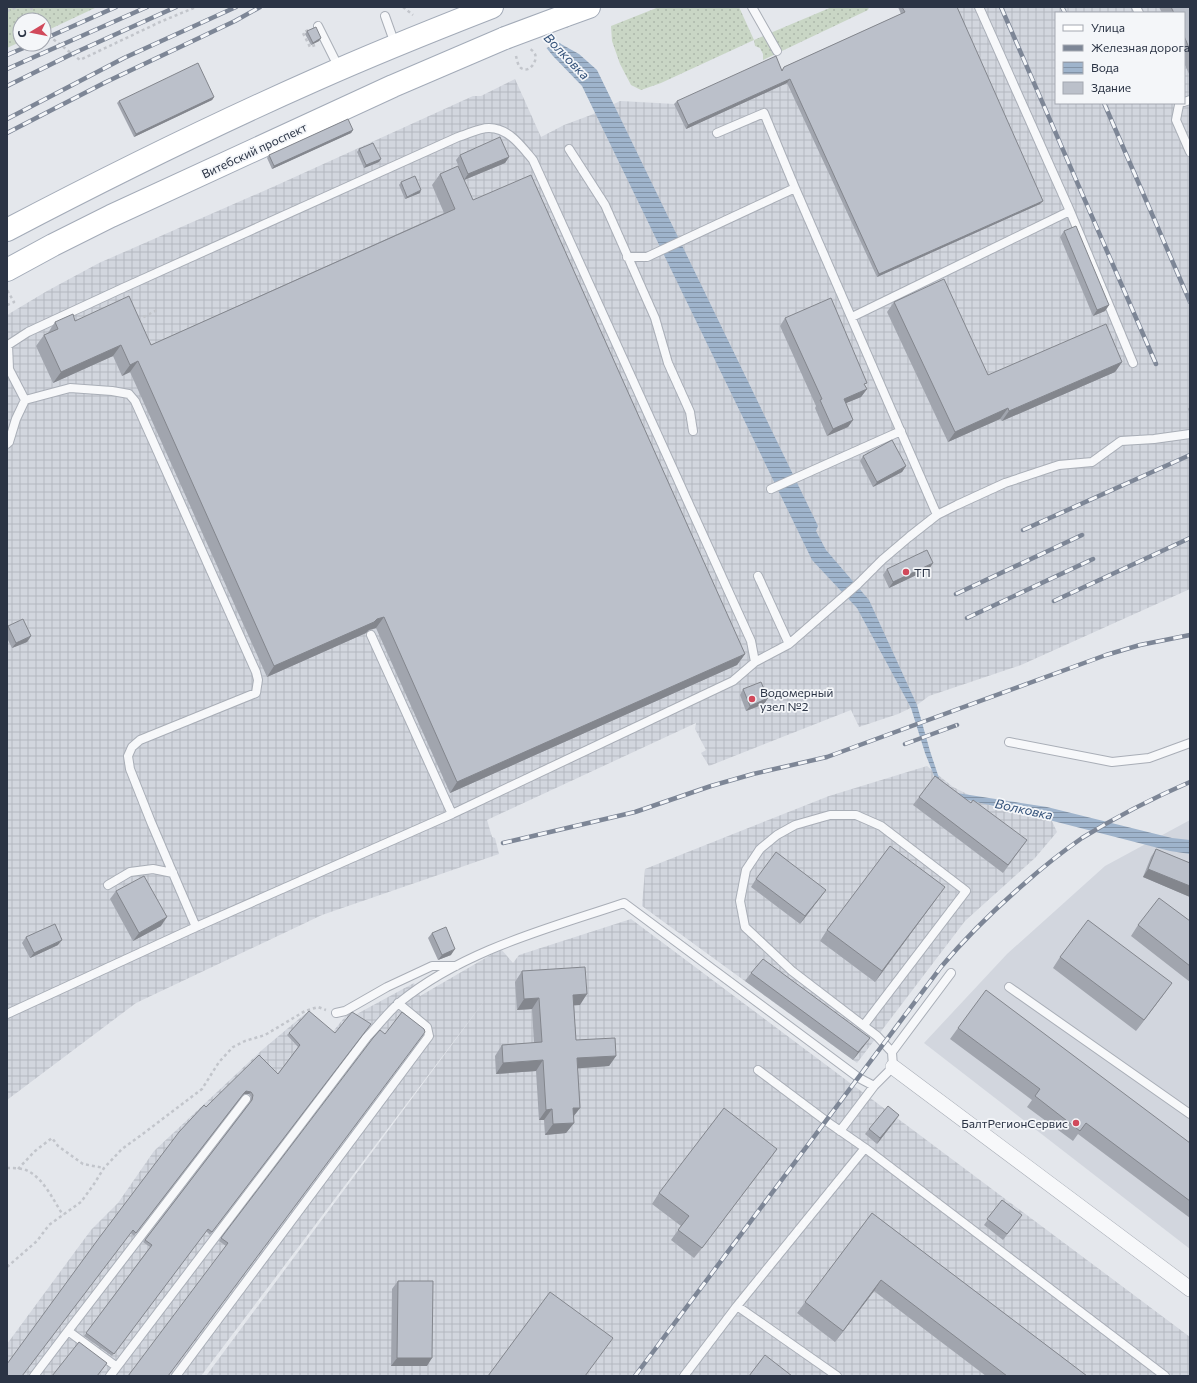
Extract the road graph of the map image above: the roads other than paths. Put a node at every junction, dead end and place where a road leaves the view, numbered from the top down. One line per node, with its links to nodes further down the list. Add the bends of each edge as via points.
1 (589, 7): 18 (main road, Витебский проспект, bridge, via 505,38 392,86 111,216)
2 (752, 7): 8 (lane)
3 (979, 7): 15 (lane)
4 (487, 9): 7 (main road)
5 (385, 16): 7 (lane)
6 (318, 26): 9 (lane)
7 (396, 45): 9 (main road)
8 (777, 51)
9 (339, 69): 16 (main road, via 95,184)
10 (1181, 104): 13 (lane, via 1176,120)
11 (717, 133): 14 (lane, via 764,113)
12 (569, 149): 17 (lane, via 605,205)
13 (1190, 152)
14 (795, 188): 17 (lane, via 647,257); 19 (lane)
15 (1070, 211): 19 (lane); 21 (lane)
16 (7, 230)
17 (627, 257): 24 (lane, via 655,318 668,363 690,412)
18 (7, 270)
19 (852, 317): 25 (lane)
20 (8, 343): 22 (lane); 33 (lane, via 116,291 458,137 489,128 502,131 513,137 533,160 751,641)
21 (1133, 363)
22 (8, 369): 23 (lane)
23 (25, 400): 27 (lane); 37 (lane, via 70,388 129,394 135,401 256,672 256,693 140,740 132,747 128,756 130,769 150,822)
24 (693, 431)
25 (901, 431): 28 (lane); 29 (lane)
26 (1190, 434): 29 (lane, via 1154,440 1121,441 1092,462 1059,465 1005,483)
27 (7, 444)
28 (771, 489)
29 (937, 515): 32 (lane, via 882,560)
30 (758, 576): 32 (lane)
31 (370, 635): 36 (lane)
32 (789, 644): 33 (lane)
33 (755, 662): 36 (lane, via 733,681)
34 (1009, 742): 35 (lane, via 1112,762 1149,758)
35 (1190, 743)
36 (452, 814): 39 (lane)
37 (173, 873): 38 (lane, via 153,869 130,872); 39 (lane)
38 (108, 885)
39 (196, 927): 44 (lane)
40 (457, 966): 43 (lane); 45 (lane, via 432,966); 50 (lane, via 537,932 624,903 859,1078)
41 (951, 973): 47 (lane)
42 (1009, 987): 52 (lane)
43 (398, 1003): 58 (lane, via 367,1037); 61 (lane, via 427,1027 429,1036)
44 (7, 1014)
45 (336, 1014)
46 (864, 1025): 46 (lane, via 792,971 745,927 740,901 746,870 760,849 777,834 795,825 830,815 856,815 881,826 966,891); 47 (lane)
47 (892, 1052): 48 (lane)
48 (893, 1067): 50 (lane); 55 (street)
49 (758, 1070): 53 (lane)
50 (874, 1086): 53 (lane)
51 (246, 1099): 57 (lane)
52 (1190, 1114)
53 (840, 1131): 54 (lane)
54 (865, 1148): 56 (lane); 64 (lane)
55 (1190, 1289)
56 (737, 1306): 62 (lane); 63 (lane)
57 (68, 1332): 58 (lane); 59 (lane)
58 (117, 1367): 60 (lane)
59 (34, 1376)
60 (110, 1376)
61 (176, 1376)
62 (684, 1376)
63 (837, 1376)
64 (1165, 1376)

